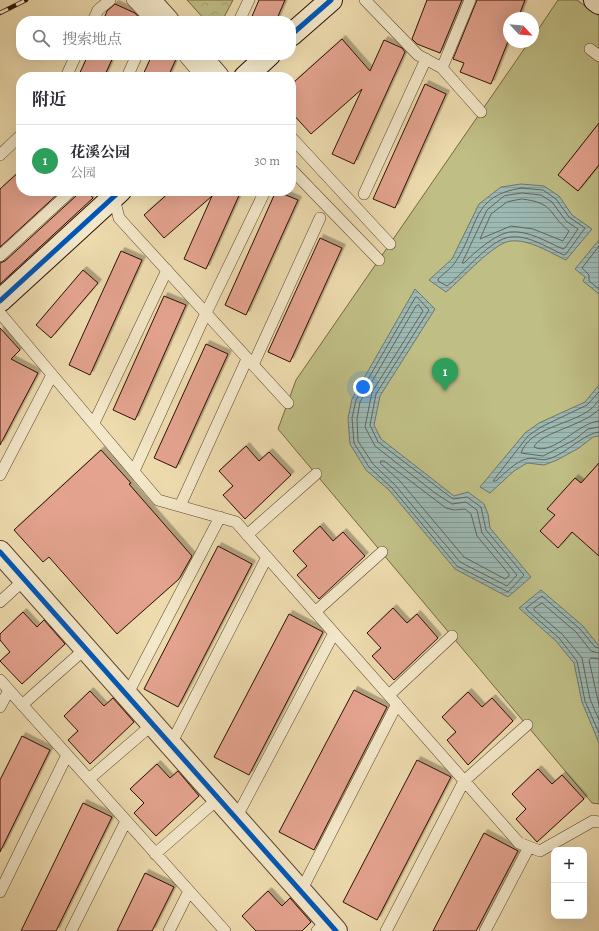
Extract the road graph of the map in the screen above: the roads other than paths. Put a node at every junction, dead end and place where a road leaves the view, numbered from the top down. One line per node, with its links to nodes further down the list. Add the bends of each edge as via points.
1 (110, 0): 10 (lane, via 98,10)
2 (132, 0): 11 (lane)
3 (150, 0): 12 (street)
4 (249, 0): 13 (lane)
5 (330, 0): 14 (street)
6 (365, 0): 17 (lane, via 418,55)
7 (470, 0): 23 (lane)
8 (595, 0): 9 (street)
9 (599, 3)
10 (95, 16)
11 (147, 16)
12 (164, 16)
13 (241, 16)
14 (296, 31)
15 (590, 49): 16 (lane)
16 (599, 56)
17 (426, 59): 23 (lane); 34 (lane)
18 (74, 60): 24 (lane)
19 (135, 60): 25 (lane)
20 (187, 60): 26 (lane)
21 (203, 60): 27 (street)
22 (264, 60): 28 (street)
23 (442, 68): 29 (lane)
24 (68, 72)
25 (129, 72)
26 (201, 72)
27 (213, 72)
28 (250, 72)
29 (481, 112)
30 (16, 140): 32 (lane)
31 (296, 142): 40 (lane)
32 (0, 155)
33 (296, 173): 42 (lane)
34 (364, 194)
35 (66, 196): 41 (lane)
36 (111, 196): 44 (street)
37 (115, 196): 43 (lane, via 119,218)
38 (263, 196): 46 (lane)
39 (320, 218): 47 (lane)
40 (390, 244)
41 (0, 256)
42 (379, 260)
43 (167, 270): 46 (lane); 50 (lane)
44 (0, 301)
45 (0, 313): 48 (lane)
46 (206, 313): 47 (lane); 51 (lane)
47 (250, 362): 49 (lane); 54 (lane)
48 (52, 375): 50 (lane); 53 (lane)
49 (288, 403)
50 (94, 424): 51 (lane)
51 (134, 471): 54 (lane, via 158,500)
52 (316, 474): 56 (lane)
53 (0, 476)
54 (180, 506): 55 (lane)
55 (220, 517): 56 (lane, via 236,522); 68 (lane)
56 (247, 535): 59 (lane)
57 (0, 552): 60 (street)
58 (382, 552): 62 (lane)
59 (267, 557): 62 (lane); 75 (lane)
60 (24, 580): 61 (lane); 65 (street)
61 (0, 602)
62 (315, 612): 63 (lane)
63 (334, 633): 69 (lane); 80 (lane)
64 (452, 636): 69 (lane)
65 (86, 648): 68 (street); 71 (lane)
66 (0, 680): 67 (lane)
67 (9, 690): 71 (lane); 72 (lane)
68 (127, 695): 73 (street)
69 (389, 695): 70 (lane)
70 (397, 704): 78 (lane); 86 (lane)
71 (22, 705): 76 (lane)
72 (0, 708)
73 (153, 724): 75 (street); 77 (lane)
74 (527, 725): 78 (lane)
75 (171, 744): 79 (street)
76 (67, 755): 77 (lane); 87 (lane)
77 (88, 779): 81 (lane)
78 (464, 781): 83 (lane, via 519,843); 92 (lane)
79 (219, 798): 80 (street); 84 (lane)
80 (236, 818): 86 (street)
81 (126, 821): 84 (lane); 89 (lane)
82 (599, 822): 83 (lane, via 593,821 540,851)
83 (529, 847): 93 (lane)
84 (155, 854): 85 (lane)
85 (189, 891): 90 (lane); 91 (lane)
86 (301, 891): 88 (street)
87 (0, 892)
88 (327, 928)
89 (71, 931)
90 (169, 931)
91 (225, 931)
92 (386, 931)
93 (485, 931)

